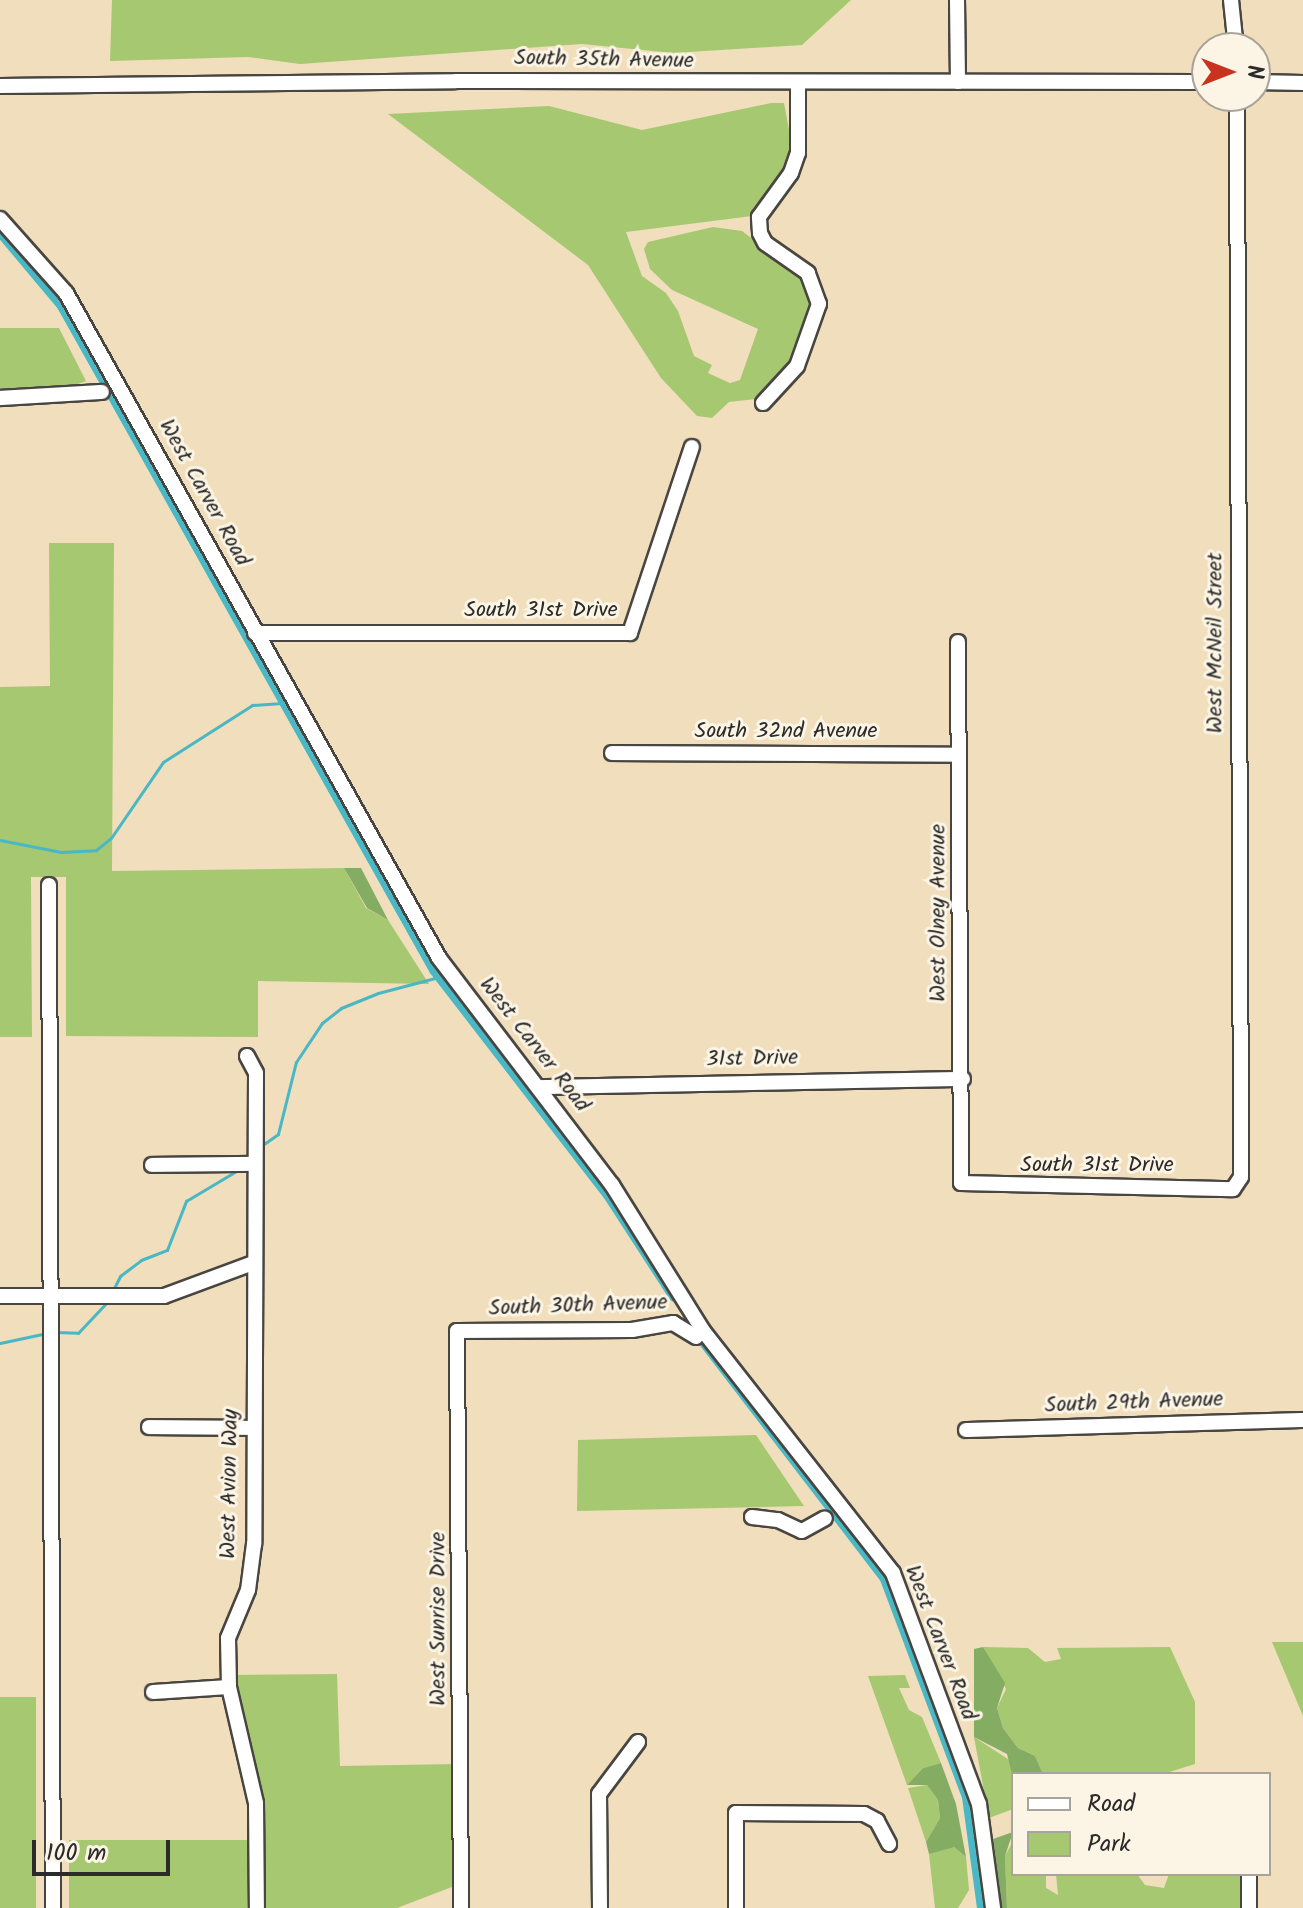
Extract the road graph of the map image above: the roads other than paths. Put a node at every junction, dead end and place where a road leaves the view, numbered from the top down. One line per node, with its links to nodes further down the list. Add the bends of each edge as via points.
1 (957, 0): 5 (street)
2 (1231, 0): 3 (street)
3 (1234, 32)
4 (798, 82): 5 (street, South 35th Avenue); 9 (street, South 35th Avenue); 14 (street, via 798,153 791,173 759,217 760,233 765,243 808,273 819,304 797,366)
5 (958, 82): 6 (street, South 35th Avenue)
6 (1191, 82)
7 (1271, 82): 8 (street)
8 (1303, 83)
9 (0, 86)
10 (1237, 112): 27 (street, West McNeil Street, via 1241,1177)
11 (0, 219): 16 (street, West Carver Road, via 66,293)
12 (102, 392): 13 (street)
13 (0, 398)
14 (763, 403)
15 (692, 447): 16 (street, South 31st Drive, via 630,633)
16 (255, 633): 23 (street, West Carver Road, via 439,958)
17 (958, 642): 19 (street, West Olney Avenue)
18 (612, 753): 19 (street, South 32nd Avenue)
19 (959, 755): 22 (street, West Olney Avenue)
20 (49, 885): 30 (street)
21 (247, 1056): 24 (street, West Avion Way, via 256,1073)
22 (963, 1079): 23 (street, 31st Drive); 26 (street, West Olney Avenue)
23 (541, 1087): 49 (street, West Carver Road, via 612,1185 704,1332 893,1573 979,1804)
24 (254, 1164): 25 (street); 28 (street, West Avion Way)
25 (152, 1165)
26 (961, 1183): 27 (street, South 31st Drive, via 988,1188)
27 (1233, 1189)
28 (253, 1263): 30 (street, via 164,1296); 35 (street, West Avion Way)
29 (0, 1296): 30 (street)
30 (51, 1296): 44 (street)
31 (457, 1331): 32 (street, South 30th Avenue, via 632,1330 673,1323); 46 (street, West Sunrise Drive)
32 (696, 1337)
33 (1303, 1420): 36 (street, South 29th Avenue)
34 (149, 1427): 35 (street)
35 (254, 1428): 39 (street, West Avion Way, via 254,1544 248,1590 228,1638)
36 (966, 1430)
37 (752, 1517): 38 (street, via 778,1520 802,1531)
38 (825, 1518)
39 (229, 1687): 40 (street); 45 (street, West Avion Way, via 256,1803)
40 (153, 1692)
41 (638, 1742): 47 (street, via 599,1794)
42 (889, 1844): 48 (street, via 877,1821 864,1814 736,1813)
43 (1249, 1876): 50 (street)
44 (53, 1908)
45 (257, 1908)
46 (461, 1908)
47 (600, 1908)
48 (736, 1908)
49 (993, 1908)
50 (1249, 1908)

